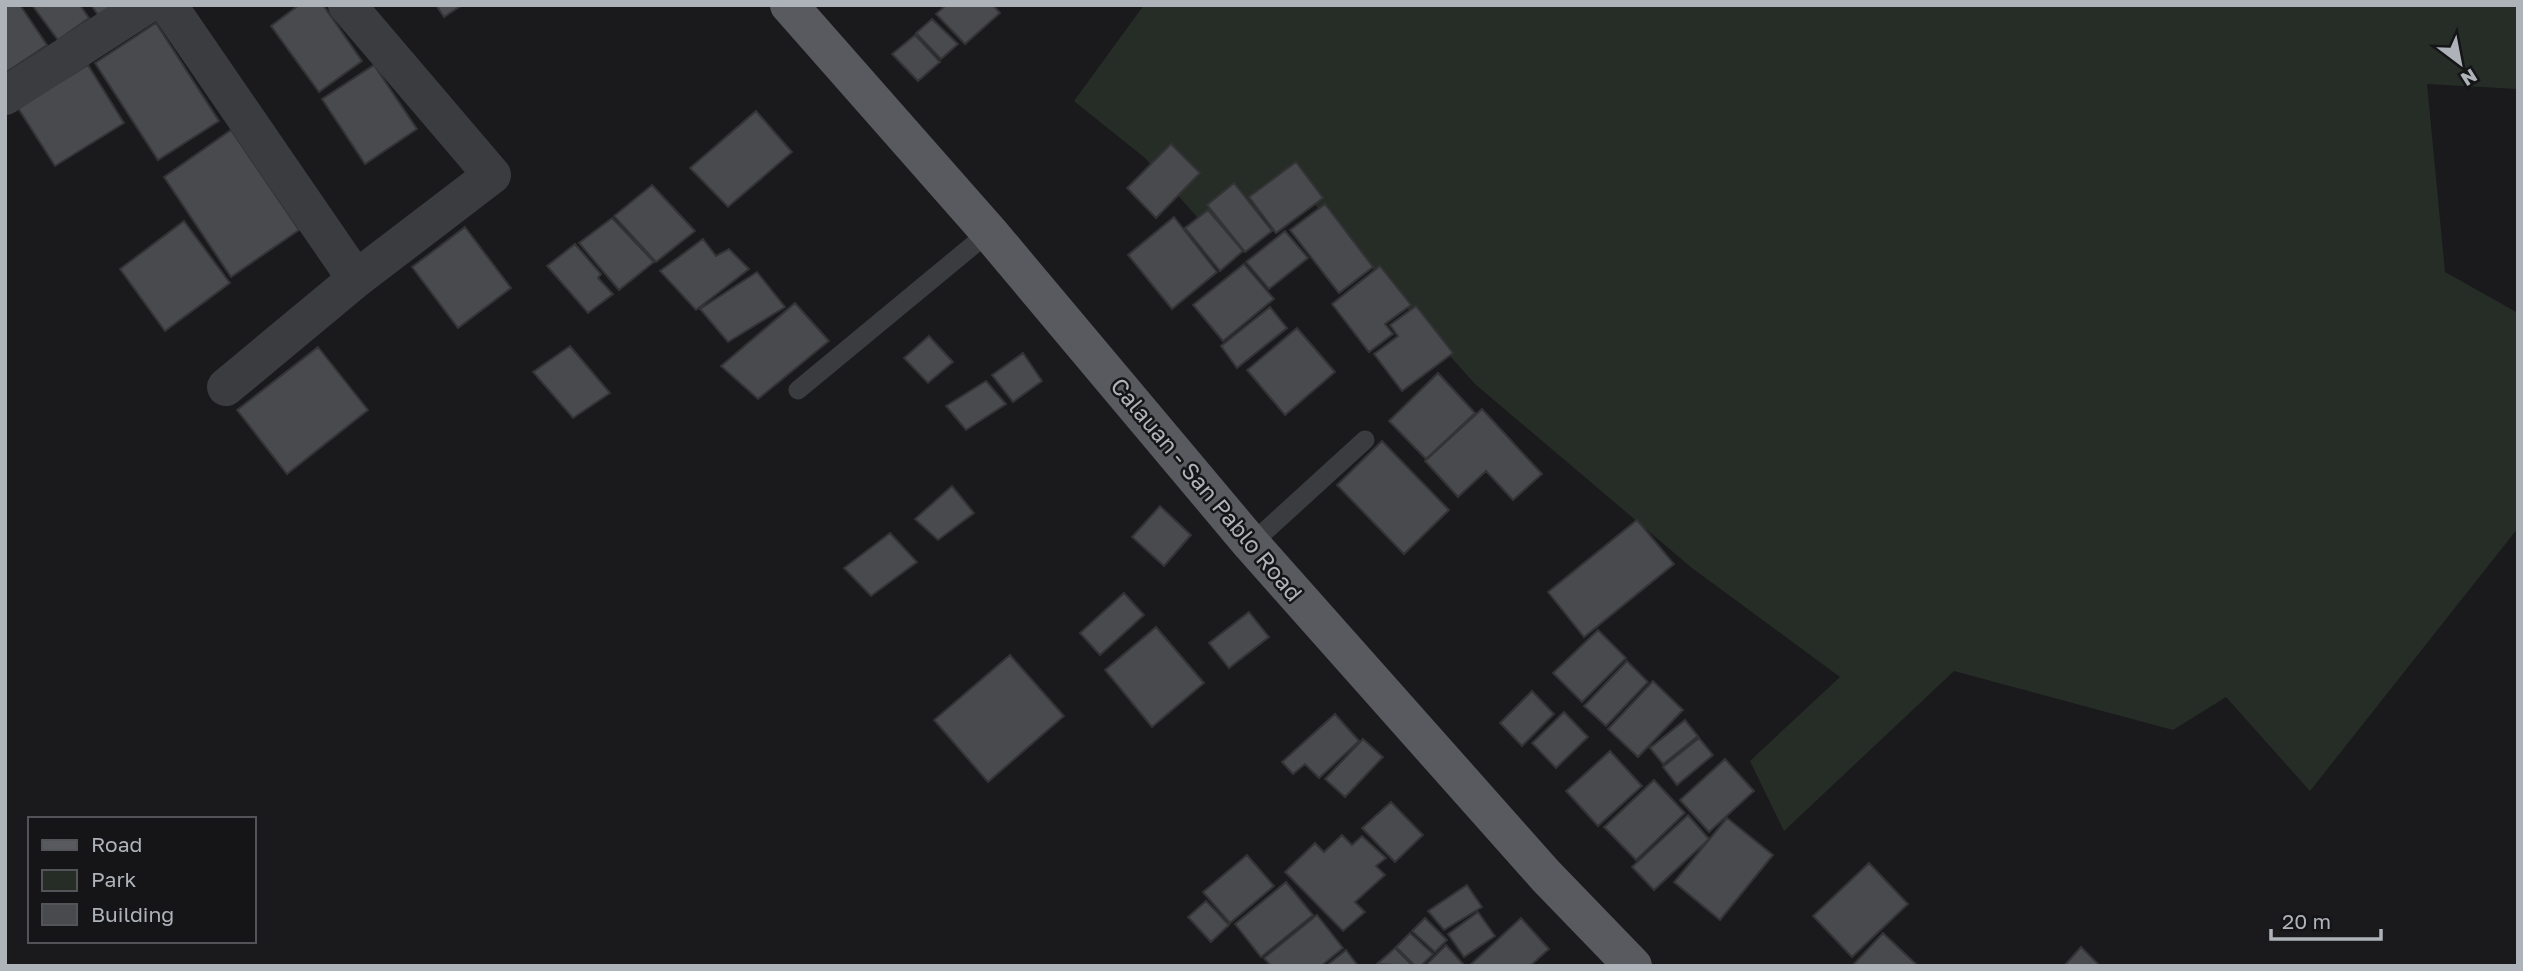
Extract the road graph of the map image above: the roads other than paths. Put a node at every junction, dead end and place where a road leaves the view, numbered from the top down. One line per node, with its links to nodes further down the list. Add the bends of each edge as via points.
1 (146, 5): 5 (street)
2 (168, 5): 7 (street)
3 (347, 5): 7 (street, via 492,175)
4 (789, 5): 6 (main road, Calauan - San Pablo Road)
5 (5, 96)
6 (989, 232): 9 (lane); 11 (main road, Calauan - San Pablo Road)
7 (356, 279): 8 (street)
8 (226, 387)
9 (798, 390)
10 (1365, 440): 11 (lane)
11 (1251, 544): 12 (main road, Calauan - San Pablo Road, via 1546,876)
12 (1633, 966)

